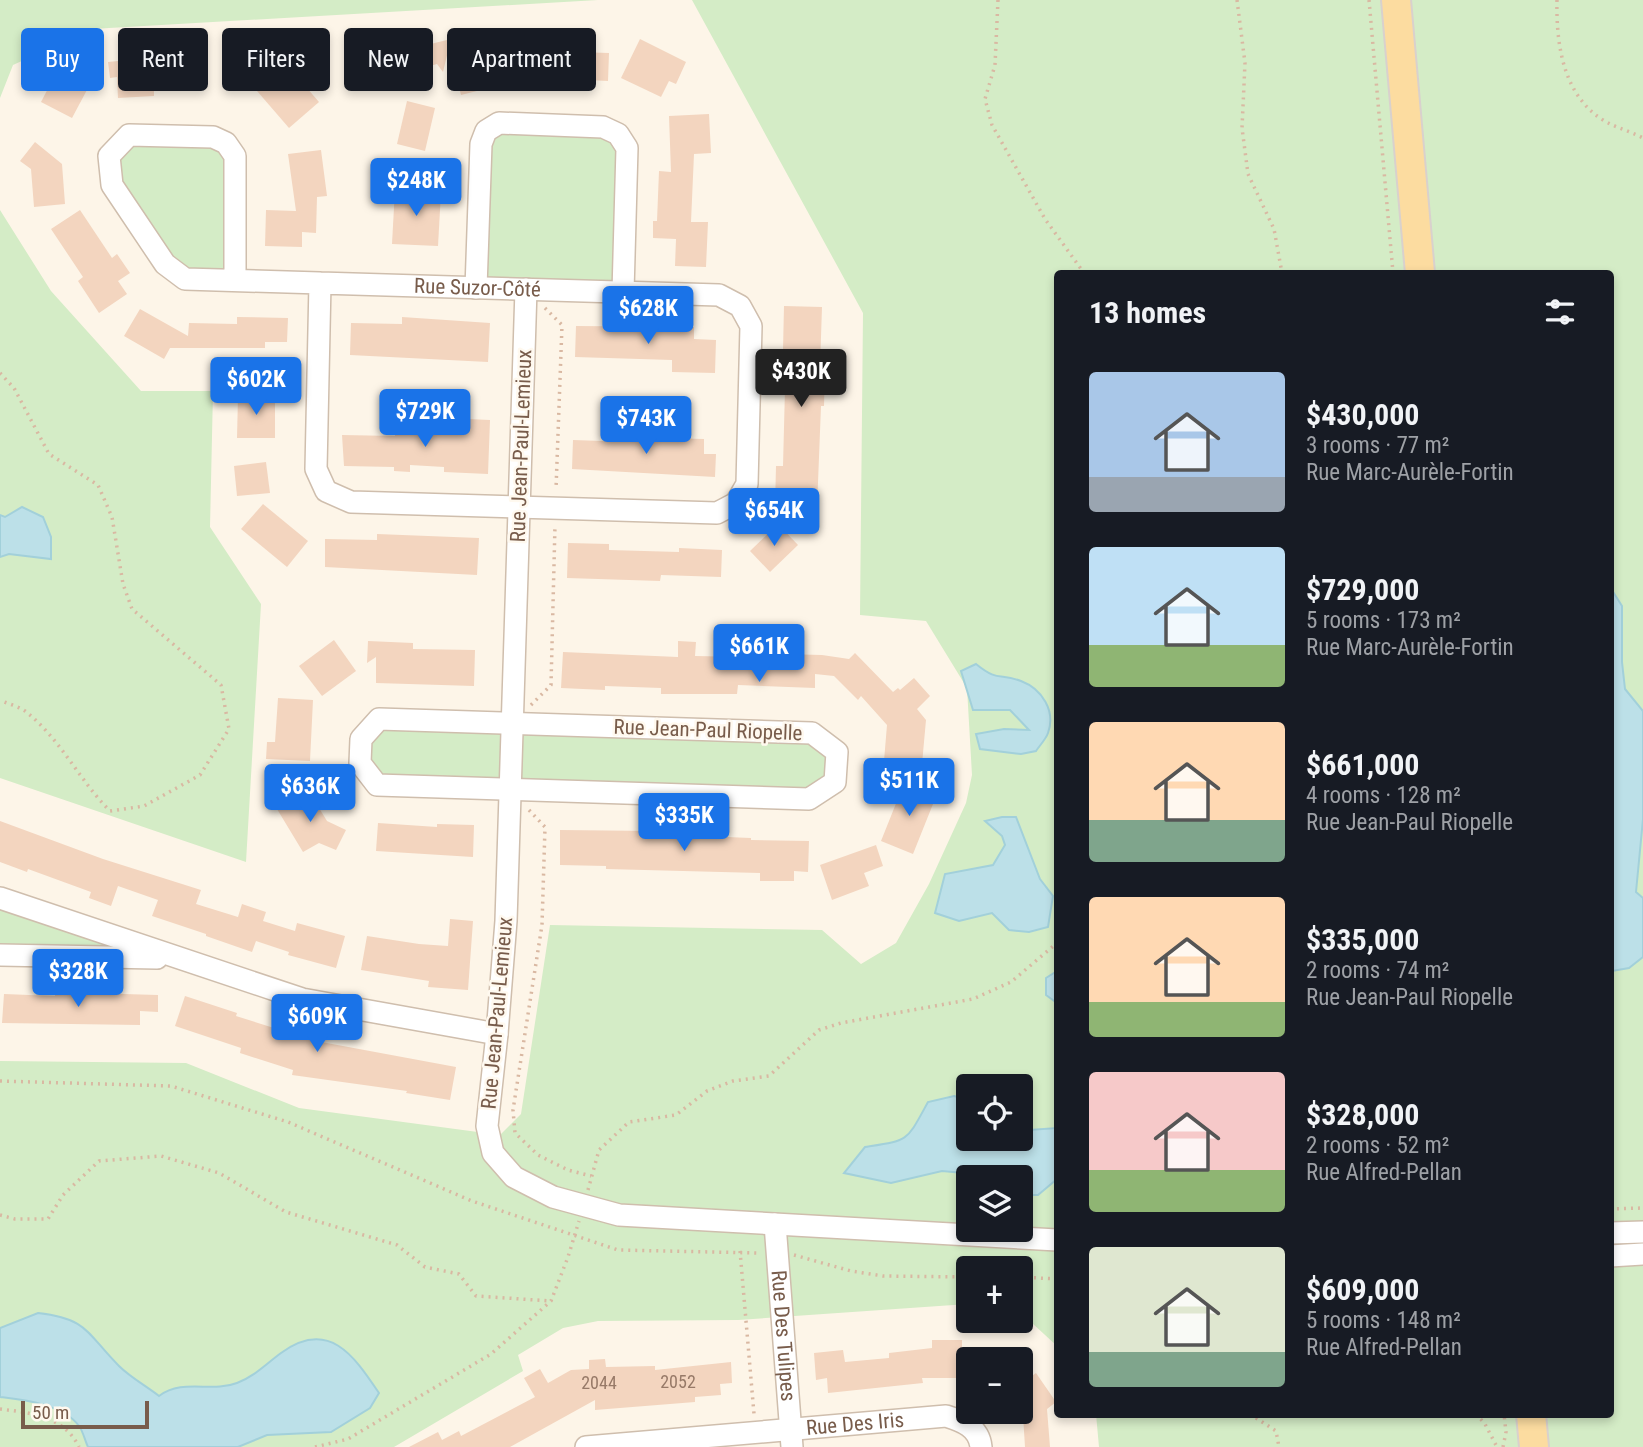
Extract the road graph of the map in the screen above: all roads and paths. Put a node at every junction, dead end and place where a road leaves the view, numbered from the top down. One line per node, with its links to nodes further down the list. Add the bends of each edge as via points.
1 (998, 0): 9 (path, via 995,65 985,99 992,125 1045,219)
2 (1237, 0): 10 (path, via 1245,63 1242,128 1248,174 1273,229)
3 (1369, 0): 11 (path)
4 (1396, 0): 7 (main road)
5 (1404, 0): 7 (main road)
6 (1556, 0): 8 (path, via 1562,62 1584,105 1602,120)
7 (1404, 72): 12 (main road)
8 (1643, 138)
9 (1082, 270)
10 (1281, 270)
11 (1393, 270)
12 (1420, 270)
13 (235, 280): 13 (street, Rue Suzor-Côté, via 185,279 165,264 112,185 108,156 129,135 214,137 226,143 235,156); 14 (street, Rue Suzor-Côté)
14 (320, 283): 15 (street, Rue Suzor-Côté); 19 (street, via 316,469 326,491 351,502)
15 (476, 288): 16 (street, Rue Suzor-Côté); 17 (street, via 481,144 486,131 499,123 603,127 618,134 627,148)
16 (526, 289): 17 (street, Rue Suzor-Côté); 19 (street, Rue Jean-Paul-Lemieux)
17 (623, 292): 19 (street, Rue Suzor-Côté, via 719,295 740,306 751,326 747,484 736,503 717,513)
18 (0, 373): 20 (path, via 49,454 97,485 112,517 132,610 221,685 229,729 200,775 144,806 110,811 92,794 55,741 24,710)
19 (519, 507): 21 (street, Rue Jean-Paul-Lemieux)
20 (0, 700)
21 (512, 724): 22 (street, Rue Jean-Paul-Lemieux); 22 (street, Rue Jean-Paul Riopelle, via 379,719 361,739 360,763 376,785); 22 (street, Rue Jean-Paul Riopelle, via 811,733 837,752 835,782 809,799)
22 (510, 790): 27 (street, Rue Jean-Paul-Lemieux); 30 (path, via 545,827 542,925 513,1110 515,1133 538,1156)
23 (0, 898): 26 (street)
24 (1054, 945): 29 (path, via 1010,982 973,999 818,1030 769,1076 733,1081 707,1091 676,1115 629,1122)
25 (0, 955): 26 (street)
26 (177, 958): 27 (street, via 302,999)
27 (498, 1034): 34 (street, Rue Jean-Paul-Lemieux, via 487,1126 494,1153 514,1177 553,1197 619,1215)
28 (0, 1081): 43 (path, via 171,1086 288,1122 471,1201 575,1235)
29 (599, 1150)
30 (592, 1176)
31 (1643, 1208): 32 (path)
32 (1614, 1209)
33 (0, 1215): 43 (path, via 48,1219 63,1195 99,1161 161,1156 219,1173 286,1212 397,1245 425,1267 459,1274 476,1296)
34 (775, 1224): 37 (street, Rue Jean-Paul-Lemieux); 50 (street, Rue Des Tulipes)
35 (1614, 1233): 36 (street)
36 (1643, 1233)
37 (1054, 1240)
38 (740, 1251): 49 (path)
39 (1643, 1254): 40 (street)
40 (1614, 1255)
41 (1033, 1278): 42 (path)
42 (1054, 1279)
43 (551, 1301): 52 (path, via 491,1354 348,1439)
44 (0, 1409): 51 (path, via 49,1417 74,1436)
45 (1256, 1418): 55 (path, via 1276,1431)
46 (1480, 1418): 56 (path)
47 (1504, 1418): 57 (path)
48 (1531, 1418): 58 (main road)
49 (756, 1431): 50 (street, Rue Des Iris); 53 (street, Rue Des Iris)
50 (792, 1437): 54 (street, Rue Des Iris, via 946,1416 967,1422)
51 (79, 1447)
52 (315, 1447)
53 (586, 1447)
54 (981, 1447)
55 (1279, 1447)
56 (1497, 1447)
57 (1503, 1447)
58 (1534, 1447)

